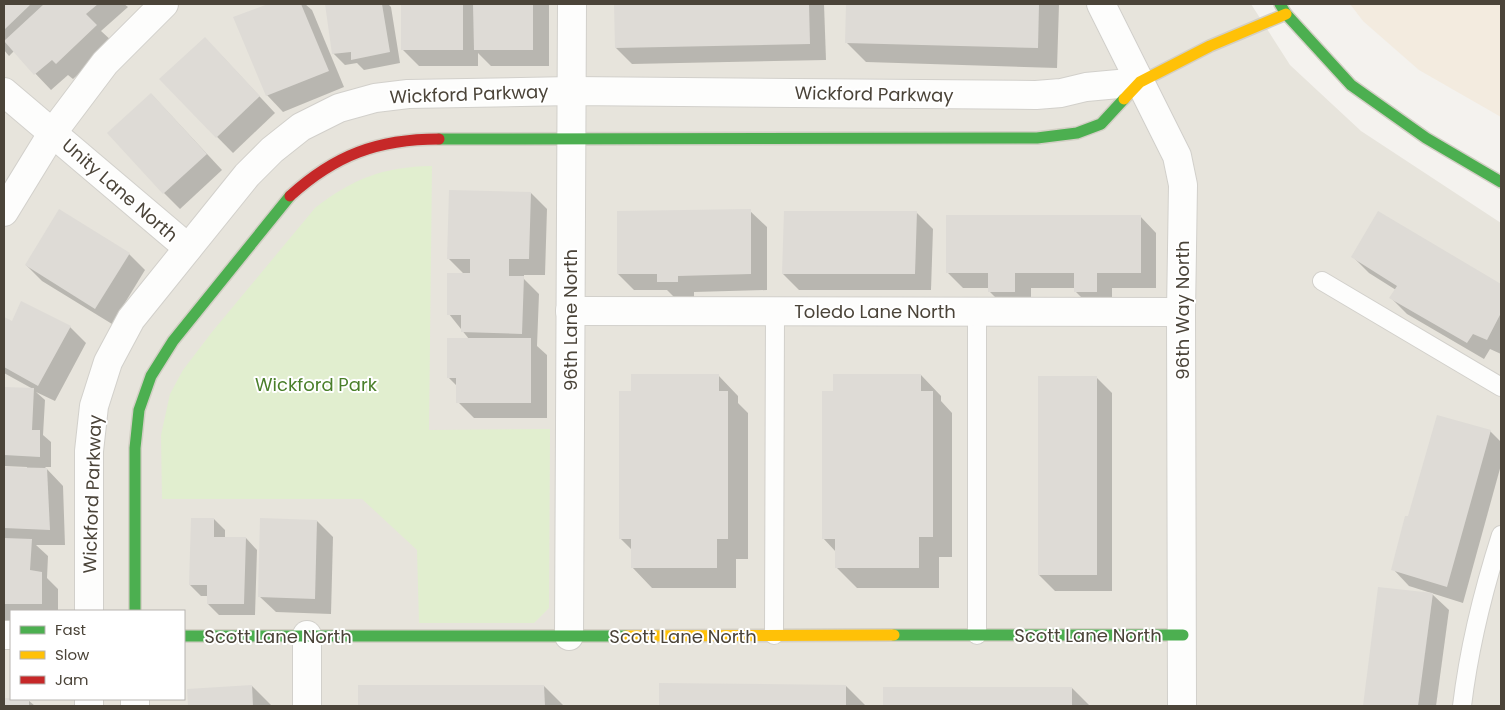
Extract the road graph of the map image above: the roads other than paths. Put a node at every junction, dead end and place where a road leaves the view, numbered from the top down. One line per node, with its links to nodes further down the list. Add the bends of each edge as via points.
1 (164, 4): 8 (street, Unity Lane North, via 104,62)
2 (572, 4): 6 (street, 96th Lane North)
3 (1101, 4): 5 (street, 96th Way North)
4 (1283, 9): 5 (street, Wickford Parkway); 10 (street, via 1351,85 1426,138)
5 (1140, 82): 6 (street, Wickford Parkway, via 1036,95); 9 (street, Wickford Parkway, via 1101,124 1077,133 1037,138); 17 (street, 96th Way North, via 1177,156 1183,185)
6 (572, 91): 9 (street, 96th Lane North); 12 (street, Wickford Parkway, via 408,94 375,98 339,108 301,127 272,150)
7 (4, 92): 8 (street, Unity Lane North)
8 (52, 132): 11 (street); 12 (street, Unity Lane North)
9 (571, 140): 14 (street, 96th Lane North); 21 (street, Wickford Parkway, via 410,139 372,146 338,160 308,180 282,204 173,341 151,376 139,410 135,448)
10 (1501, 182)
11 (4, 212)
12 (188, 248): 20 (street, Wickford Parkway, via 131,319 108,362 94,406 89,451)
13 (1322, 281): 18 (lane)
14 (570, 311): 15 (street, Toledo Lane North); 26 (street, 96th Lane North)
15 (775, 311): 16 (street, Toledo Lane North); 27 (lane)
16 (977, 311): 17 (street, Toledo Lane North); 22 (lane)
17 (1181, 312): 23 (street, 96th Way North)
18 (1501, 387)
19 (1501, 535): 30 (lane, via 1474,635)
20 (89, 610)
21 (135, 610)
22 (977, 635): 23 (street, Scott Lane North); 27 (street, Scott Lane North)
23 (1183, 635): 29 (street, 96th Way North)
24 (185, 636): 25 (street, Scott Lane North)
25 (307, 636): 26 (street, Scott Lane North); 28 (street)
26 (569, 636): 27 (street, Scott Lane North)
27 (774, 636)
28 (307, 706)
29 (1182, 706)
30 (1462, 706)

